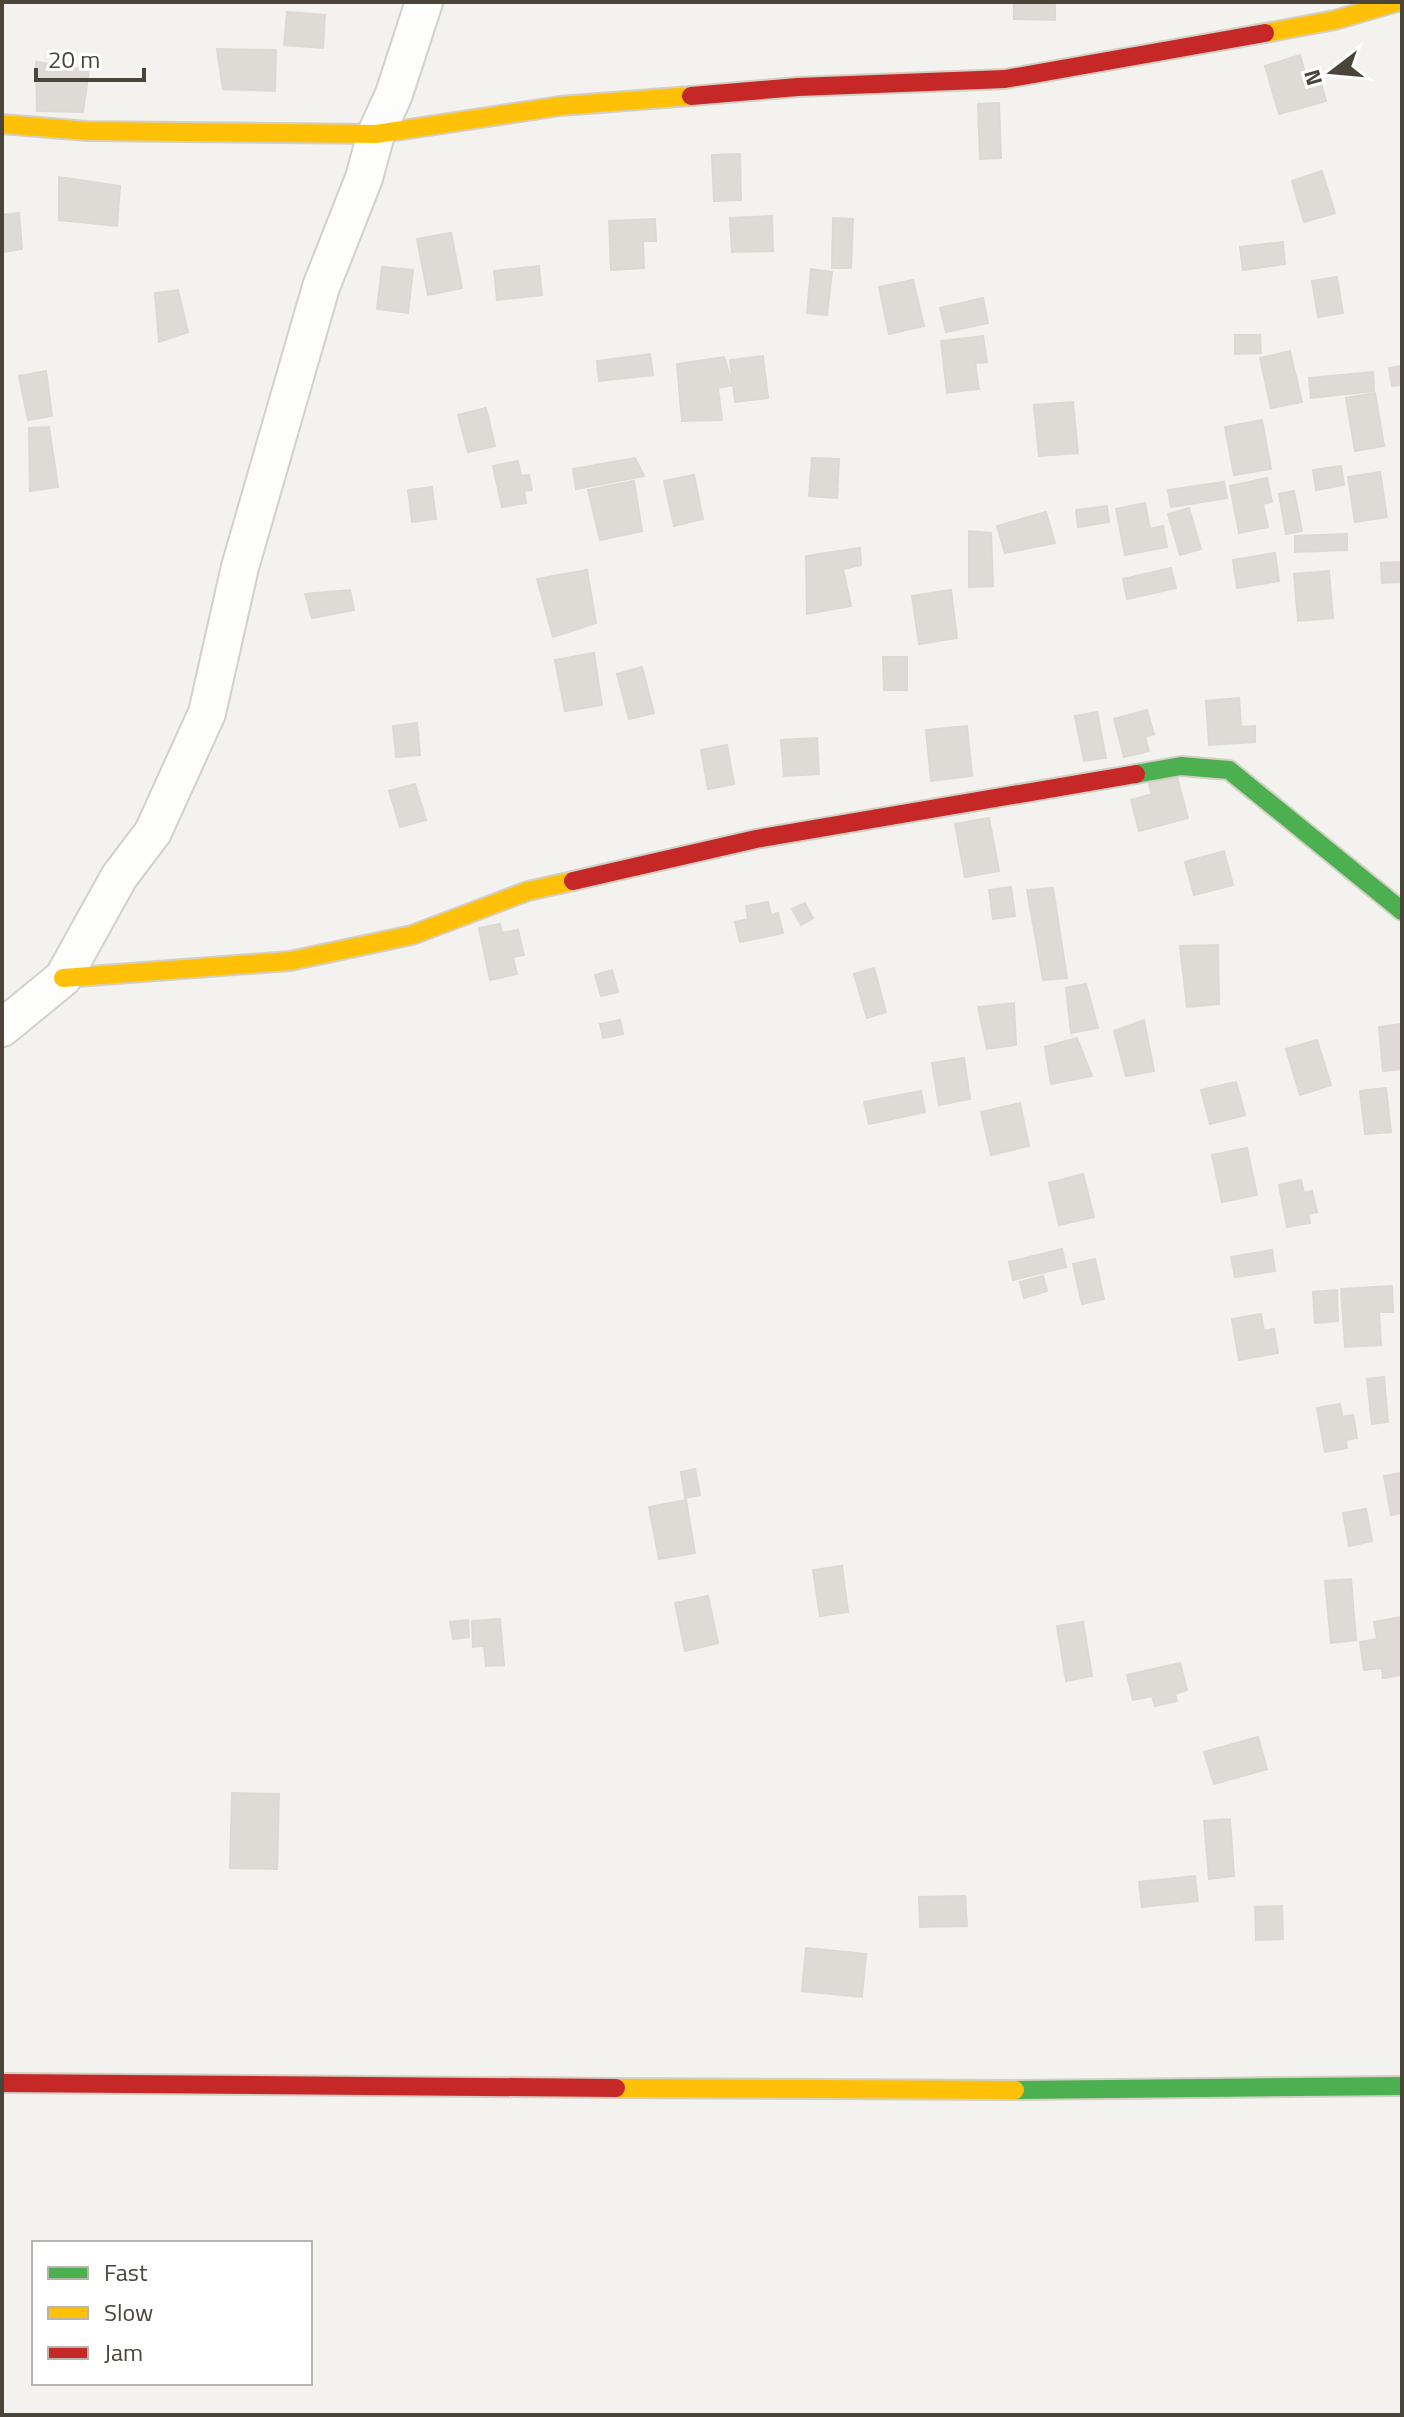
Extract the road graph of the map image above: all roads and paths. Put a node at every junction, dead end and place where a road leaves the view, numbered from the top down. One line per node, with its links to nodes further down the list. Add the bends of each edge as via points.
1 (424, 2): 4 (street)
2 (1397, 2): 4 (street, via 1335,20 1005,79 798,87 560,106)
3 (2, 124): 4 (street, via 87,131)
4 (376, 134): 6 (street, via 321,287 240,567 207,713 153,832 119,877)
5 (1402, 911): 6 (street, via 1229,770 1181,766 756,839 528,891 412,935 290,961)
6 (63, 978): 7 (street)
7 (2, 1028)
8 (2, 2083): 9 (street, via 895,2091)
9 (1402, 2086)

